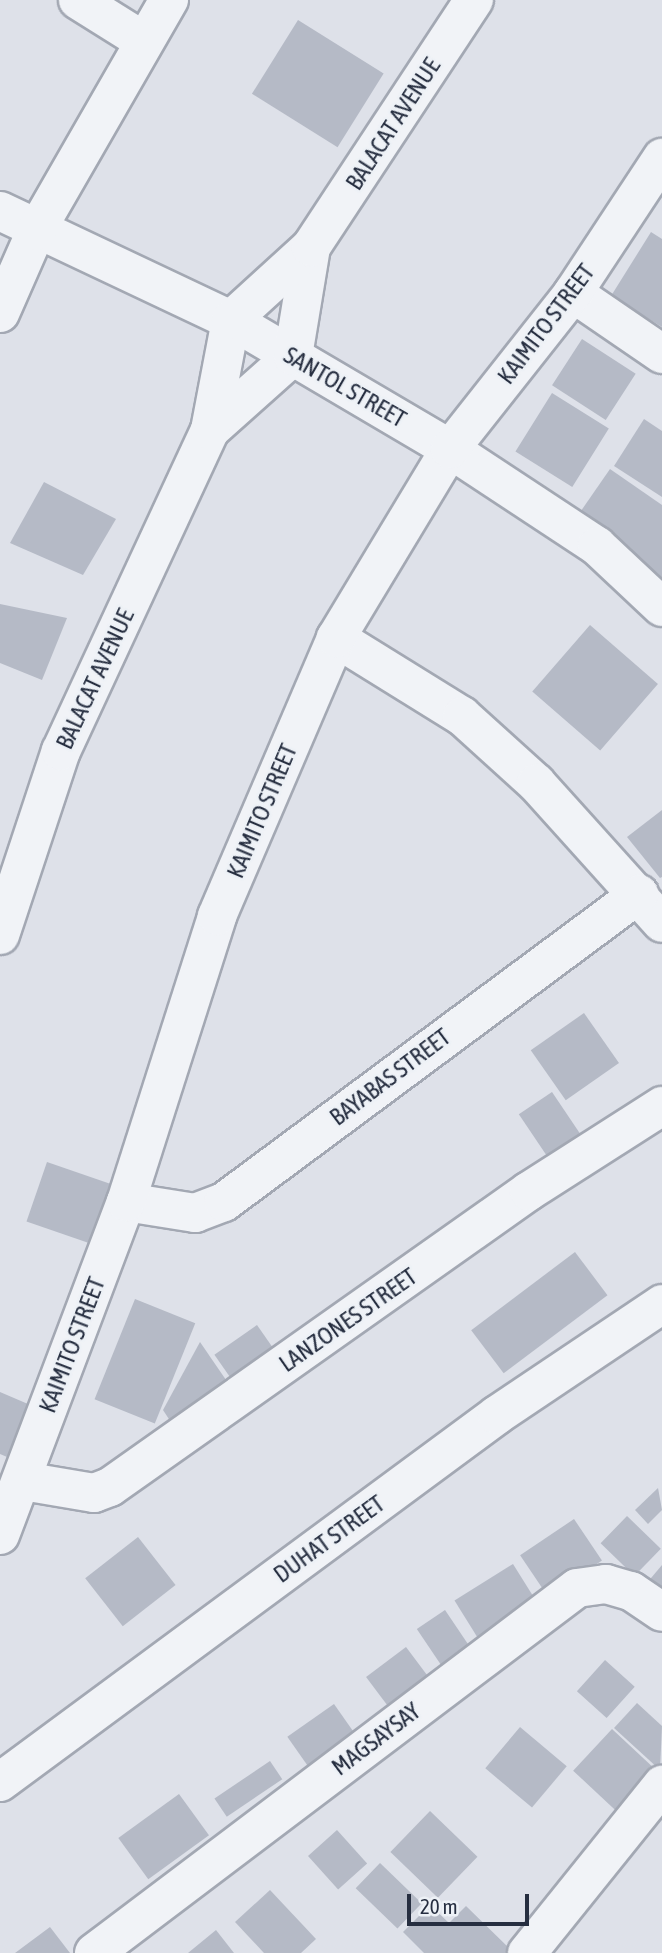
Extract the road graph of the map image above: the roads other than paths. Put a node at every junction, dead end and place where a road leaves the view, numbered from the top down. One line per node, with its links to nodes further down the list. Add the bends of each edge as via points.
1 (78, 0): 4 (street)
2 (169, 0): 4 (street)
3 (474, 0): 8 (street, BALACAT AVENUE)
4 (142, 40): 7 (street)
5 (662, 158): 9 (street, KAIMITO STREET)
6 (0, 211): 7 (street, SANTOL STREET)
7 (36, 231): 10 (street); 11 (street, SANTOL STREET)
8 (311, 247): 11 (street, BALACAT AVENUE); 13 (street, BALACAT AVENUE)
9 (573, 293): 12 (street); 15 (street, KAIMITO STREET)
10 (0, 313)
11 (231, 320): 13 (street, SANTOL STREET); 14 (street, BALACAT AVENUE)
12 (662, 354)
13 (293, 356): 14 (street, BALACAT AVENUE); 15 (street, SANTOL STREET)
14 (210, 430): 20 (street, BALACAT AVENUE, via 61,751)
15 (450, 449): 16 (street, SANTOL STREET, via 597,546); 17 (street, KAIMITO STREET)
16 (662, 607)
17 (336, 638): 18 (street, via 461,716 536,783); 22 (street, KAIMITO STREET, via 217,916)
18 (639, 894): 19 (street); 22 (street, BAYABAS STREET, via 224,1202 195,1213)
19 (662, 923)
20 (0, 935)
21 (662, 1106): 24 (street, LANZONES STREET, via 529,1191 110,1487 94,1493)
22 (126, 1202): 24 (street, KAIMITO STREET)
23 (662, 1304): 27 (street, DUHAT STREET, via 497,1415)
24 (23, 1480): 25 (street, KAIMITO STREET)
25 (0, 1535)
26 (662, 1612): 29 (street, MAGSAYSAY, via 631,1591 606,1584 576,1588)
27 (0, 1782)
28 (662, 1785): 30 (street)
29 (101, 1951)
30 (527, 1953)

